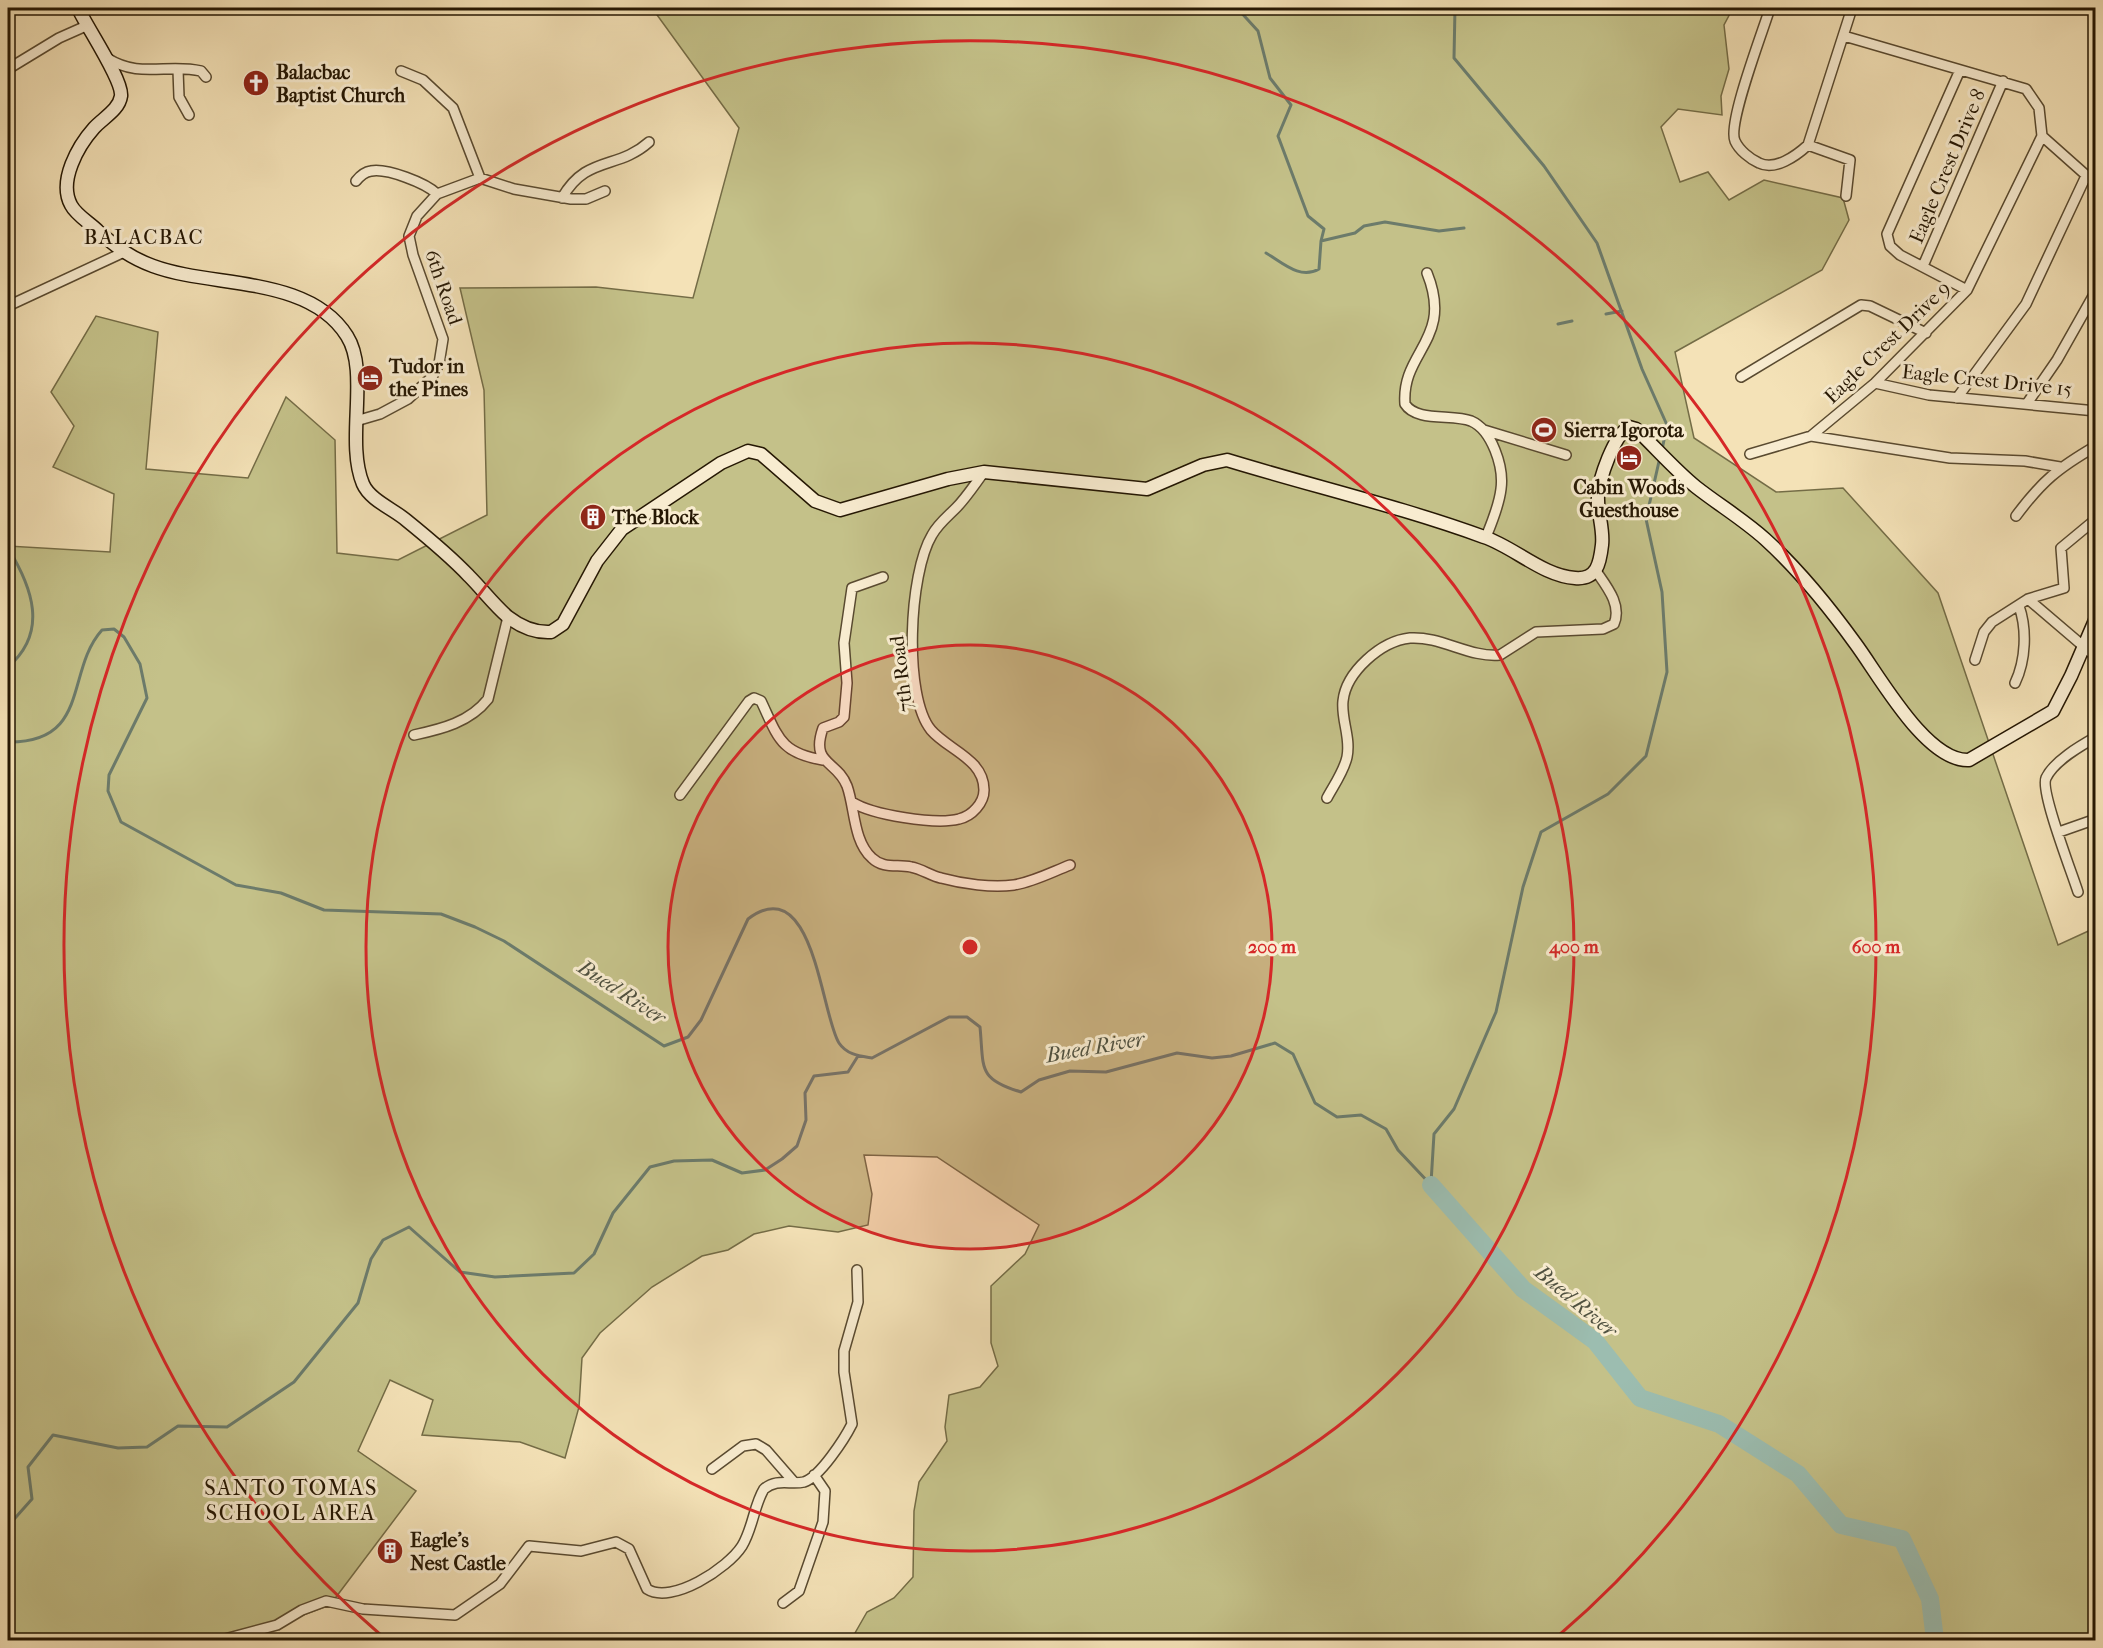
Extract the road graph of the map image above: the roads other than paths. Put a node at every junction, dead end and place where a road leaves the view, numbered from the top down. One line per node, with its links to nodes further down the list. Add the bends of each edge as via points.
1 (78, 8): 4 (main road)
2 (1770, 8): 16 (street, via 1740,101 1735,141 1747,156 1770,166 1798,154)
3 (1852, 8): 5 (street)
4 (86, 26): 6 (main road); 7 (street)
5 (1844, 36): 9 (street); 16 (street)
6 (103, 55): 8 (street, via 136,70); 25 (main road, via 118,79 121,96 76,155 69,175 68,196 72,207)
7 (8, 69)
8 (178, 70): 11 (street, via 197,70); 13 (street, via 179,97)
9 (1960, 70): 12 (street); 26 (street, via 1887,234 1890,246 1900,255)
10 (401, 71): 18 (street, via 423,80 453,108)
11 (206, 77)
12 (2003, 81): 14 (street, via 2030,92 2039,108); 26 (street, Eagle Crest Drive 8)
13 (189, 115)
14 (2042, 136): 17 (street); 28 (street, Eagle Crest Drive 9)
15 (650, 142): 24 (street, via 640,151 585,171)
16 (1808, 145): 23 (street, via 1850,160)
17 (2086, 176): 20 (street); 34 (street, via 2026,304)
18 (480, 178): 22 (street, 6th Road); 24 (street)
19 (356, 181): 22 (street, via 367,172 381,171 419,182)
20 (2096, 184)
21 (604, 191): 24 (street, via 586,199)
22 (436, 194): 38 (street, 6th Road, via 417,216 409,236 443,339 439,364 428,381 408,399)
23 (1846, 195)
24 (562, 198)
25 (122, 253): 30 (street); 38 (main road, via 155,267 286,292 310,303 336,322 355,354)
26 (1923, 266): 28 (street)
27 (1427, 273): 39 (street, via 1436,314 1410,375 1405,404 1413,412 1470,421)
28 (1967, 290): 31 (street, Eagle Crest Drive 9)
29 (2096, 291): 36 (street)
30 (8, 306)
31 (1926, 333): 32 (street, via 1861,305); 33 (street, Eagle Crest Drive 9)
32 (1741, 376)
33 (1875, 383): 34 (street, Eagle Crest Drive 15, via 1912,393); 40 (street, Eagle Crest Drive 9)
34 (1957, 398): 36 (street, Eagle Crest Drive 15)
35 (2096, 401): 37 (street)
36 (2028, 402): 37 (street, Eagle Crest Drive 15)
37 (2092, 410)
38 (356, 421): 53 (main road, via 356,454 369,493 404,518 467,574)
39 (1484, 430): 43 (street); 48 (street, via 1499,464 1502,486)
40 (1811, 436): 42 (street); 44 (street, via 1950,458 2025,461)
41 (2096, 446): 44 (street)
42 (1750, 454)
43 (1566, 455)
44 (2060, 467): 46 (street, via 2041,483)
45 (984, 472): 48 (main road, via 1147,489 1203,465 1227,460); 53 (main road, via 840,510 815,501 761,454 748,452 721,463 622,529 597,561 563,624 551,632 529,630); 64 (street, 7th Road, via 930,537 917,583 913,627 918,701 923,718 932,732 976,767 984,791 980,804 971,814 945,820 868,809)
46 (2016, 516)
47 (2096, 519): 51 (street, via 2061,548 2064,588)
48 (1486, 537): 49 (main road, via 1548,570 1574,578 1588,577)
49 (1596, 571): 55 (main road, via 1603,538 1598,497 1601,478 1612,450 1629,428 1636,429 1694,485 1766,540 1797,572 1854,640 1917,731 1956,761 1969,760 2053,711); 63 (street, via 1616,605 1618,616 1614,624 1603,629 1536,632 1500,655 1415,638 1396,641 1374,654 1345,691 1347,757)
50 (883, 577): 61 (street, via 852,588 844,643 844,717 823,728 820,742)
51 (2028, 599): 52 (street); 55 (street)
52 (2019, 606): 57 (street, via 1992,622 1984,632); 58 (street, via 2023,662)
53 (508, 617): 59 (street, via 492,689 484,704 464,720)
54 (2096, 618): 55 (main road)
55 (2083, 649): 56 (street)
56 (2096, 657)
57 (1975, 660)
58 (2015, 683)
59 (414, 735)
60 (2096, 736): 66 (street, via 2046,778 2046,800)
61 (824, 760): 62 (street, via 797,753 780,741 761,701 754,698); 64 (street, via 842,776)
62 (680, 795)
63 (1327, 798)
64 (852, 802): 67 (street, via 862,844 878,863 910,867 950,880 993,885 1014,885)
65 (2096, 819): 66 (street)
66 (2060, 832): 68 (street)
67 (1070, 865)
68 (2078, 892)
69 (857, 1270): 71 (street, via 858,1302 844,1351 853,1423)
70 (711, 1469): 72 (street, via 743,1446 756,1444)
71 (814, 1475): 72 (street, via 804,1482); 73 (street, via 825,1491 823,1522 799,1592)
72 (793, 1481): 74 (street, via 769,1484 764,1489 742,1546 726,1565 665,1595 647,1589 629,1549 616,1542 581,1551 536,1545 525,1549 500,1584 455,1615 363,1609 326,1601 277,1625)
73 (783, 1603)
74 (221, 1641)

